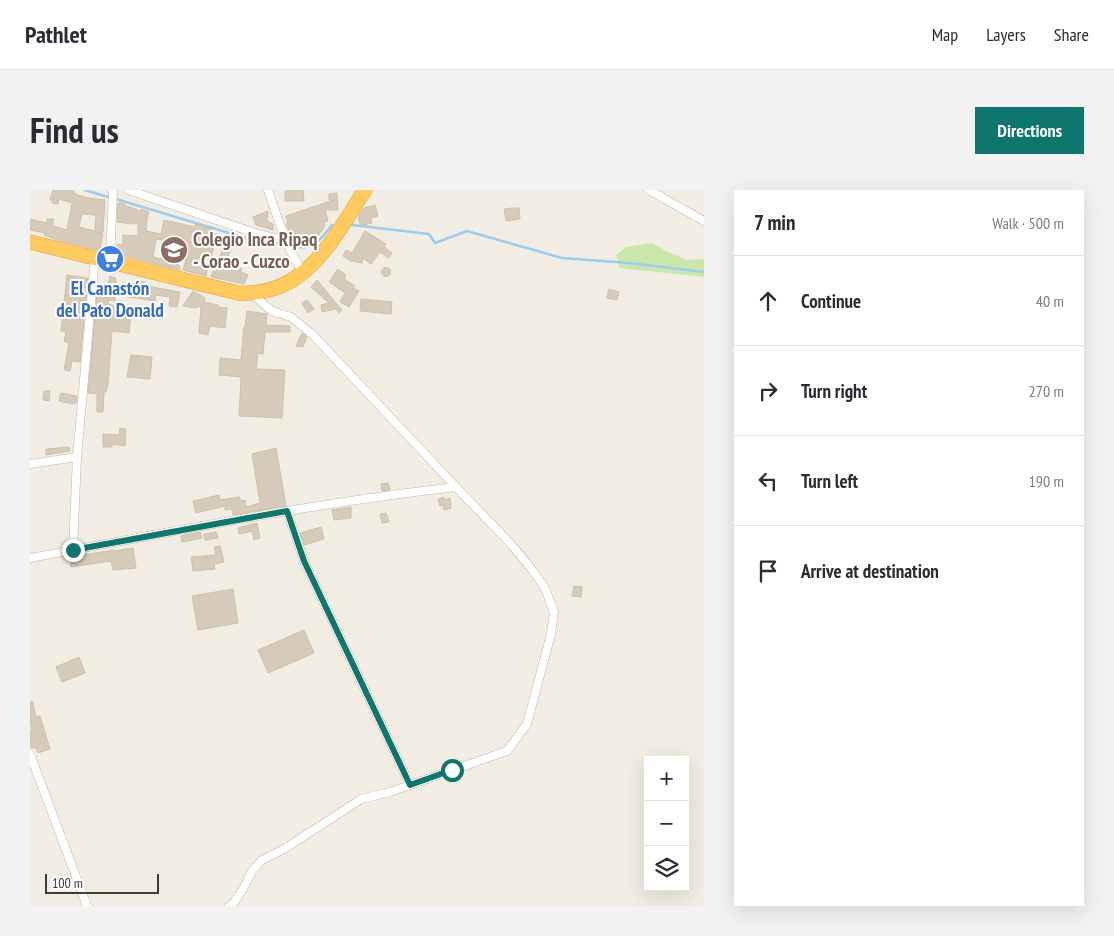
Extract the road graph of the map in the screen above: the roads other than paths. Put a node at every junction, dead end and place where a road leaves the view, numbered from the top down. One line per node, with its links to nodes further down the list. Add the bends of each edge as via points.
1 (113, 190): 10 (street)
2 (128, 190): 7 (street, via 252,232)
3 (268, 190): 7 (street)
4 (365, 190): 11 (highway, via 322,253)
5 (649, 190): 6 (street)
6 (704, 221)
7 (287, 240): 11 (street)
8 (30, 242): 9 (highway)
9 (95, 258): 10 (highway); 13 (street)
10 (110, 262): 12 (highway)
11 (304, 273): 12 (highway, via 278,288)
12 (251, 294): 15 (street, via 272,311 291,317 313,335)
13 (77, 457): 14 (street); 17 (street)
14 (30, 464)
15 (456, 487): 16 (street); 20 (street, via 510,543 545,588 554,612 552,634 527,724 507,751)
16 (287, 511): 17 (street); 20 (street, via 304,561)
17 (73, 550): 18 (street)
18 (30, 558)
19 (30, 754): 21 (street)
20 (410, 785): 22 (street, via 360,799 262,860)
21 (88, 906)
22 (229, 906)

